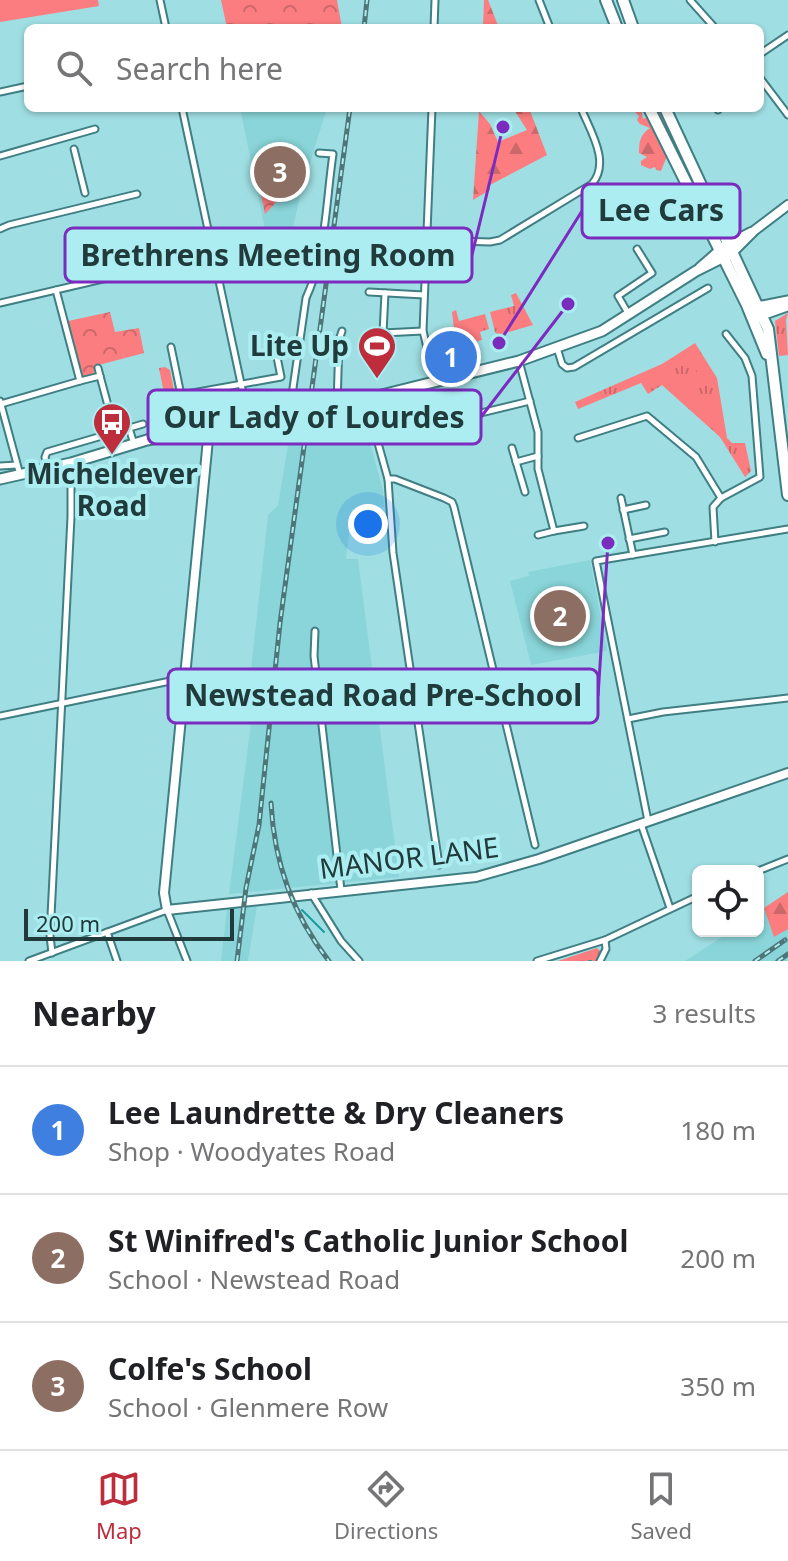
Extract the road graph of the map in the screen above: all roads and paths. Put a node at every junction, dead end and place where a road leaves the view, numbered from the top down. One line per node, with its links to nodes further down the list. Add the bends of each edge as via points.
1 (160, 0): 7 (street)
2 (435, 0): 8 (street)
3 (539, 0): 9 (street)
4 (606, 0): 10 (highway)
5 (623, 0): 11 (highway)
6 (690, 0): 12 (street)
7 (165, 24)
8 (434, 24)
9 (548, 24)
10 (615, 24)
11 (632, 24)
12 (711, 24)
13 (788, 35): 14 (street)
14 (764, 51)
15 (764, 83): 23 (street)
16 (24, 87): 17 (street)
17 (0, 92)
18 (183, 112): 37 (street)
19 (432, 112): 34 (street)
20 (582, 112): 34 (street, via 600,160 592,184 500,240)
21 (651, 112): 29 (highway)
22 (667, 112): 36 (highway)
23 (788, 115)
24 (95, 129): 27 (street)
25 (74, 149): 28 (street)
26 (319, 153): 66 (street, via 333,154 320,247 306,298)
27 (0, 156)
28 (85, 193)
29 (690, 193): 32 (street); 36 (highway)
30 (137, 194): 33 (street)
31 (788, 205): 36 (street)
32 (646, 220)
33 (0, 229)
34 (427, 240): 42 (street)
35 (637, 249): 45 (street, via 652,273 618,296)
36 (725, 252): 45 (main road); 46 (highway)
37 (214, 253): 39 (street); 60 (street)
38 (708, 288): 52 (street, via 574,367 562,364)
39 (56, 290): 43 (street); 58 (street)
40 (369, 292): 41 (street)
41 (385, 293): 42 (street); 49 (street, via 383,333)
42 (424, 295): 49 (street)
43 (0, 303)
44 (787, 305): 46 (main road); 47 (main road)
45 (629, 314): 52 (main road)
46 (756, 314): 47 (highway); 55 (highway)
47 (768, 329): 55 (highway)
48 (342, 331): 65 (street)
49 (423, 331): 59 (street)
50 (726, 334): 87 (street, via 752,376 760,477)
51 (171, 347): 60 (street, via 181,395)
52 (557, 348): 54 (main road)
53 (277, 357): 60 (street, via 281,377)
54 (519, 361): 59 (main road); 62 (street)
55 (772, 367): 85 (highway)
56 (98, 368): 57 (street)
57 (100, 376): 58 (street); 64 (street)
58 (80, 381): 63 (street)
59 (435, 383): 61 (main road)
60 (241, 384): 67 (street)
61 (366, 400): 65 (main road); 83 (street)
62 (530, 401): 70 (street); 75 (street)
63 (0, 402): 78 (street)
64 (107, 402)
65 (337, 406): 66 (main road)
66 (292, 415): 67 (main road)
67 (249, 422): 71 (main road)
68 (143, 424): 69 (street)
69 (129, 428): 73 (street); 80 (street, via 47,452)
70 (419, 428)
71 (209, 429): 73 (main road); 99 (street)
72 (578, 438): 87 (street, via 647,416 696,457)
73 (134, 444): 77 (main road)
74 (512, 448): 76 (street)
75 (538, 456): 76 (street); 92 (street)
76 (516, 462): 84 (street)
77 (71, 463): 80 (main road); 101 (street)
78 (17, 465): 79 (street); 81 (street)
79 (0, 466)
80 (47, 469): 81 (main road)
81 (20, 475): 82 (main road)
82 (0, 479)
83 (388, 479): 106 (street, via 452,502); 108 (street, via 393,553)
84 (525, 492)
85 (788, 495)
86 (621, 498): 89 (street)
87 (721, 498): 96 (street, via 711,515)
88 (646, 505): 89 (street)
89 (623, 510): 95 (street)
90 (584, 526): 92 (street)
91 (788, 529): 96 (street)
92 (554, 531): 94 (street)
93 (665, 532): 95 (street)
94 (538, 535)
95 (629, 539): 97 (street)
96 (715, 542): 97 (street)
97 (633, 555): 103 (street, via 596,561)
98 (315, 631): 110 (street)
99 (186, 677): 101 (street); 114 (street, via 164,893)
100 (788, 698): 103 (street)
101 (62, 703): 102 (street); 117 (street)
102 (0, 716)
103 (628, 719): 105 (street)
104 (788, 773): 105 (street, MANOR LANE)
105 (644, 823): 110 (street, MANOR LANE, via 476,877); 113 (street)
106 (535, 845)
107 (788, 859): 109 (street)
108 (439, 865)
109 (764, 869)
110 (341, 890): 111 (street, MANOR LANE)
111 (311, 893): 114 (street, MANOR LANE); 121 (street)
112 (692, 899): 113 (street)
113 (670, 908): 116 (street)
114 (167, 910): 115 (street, MANOR LANE); 120 (street)
115 (107, 932): 117 (street, MANOR LANE); 119 (street)
116 (605, 940): 122 (street); 123 (street)
117 (52, 953): 118 (street, MANOR LANE)
118 (34, 960)
119 (117, 961)
120 (187, 961)
121 (359, 961)
122 (537, 961)
123 (600, 961)

